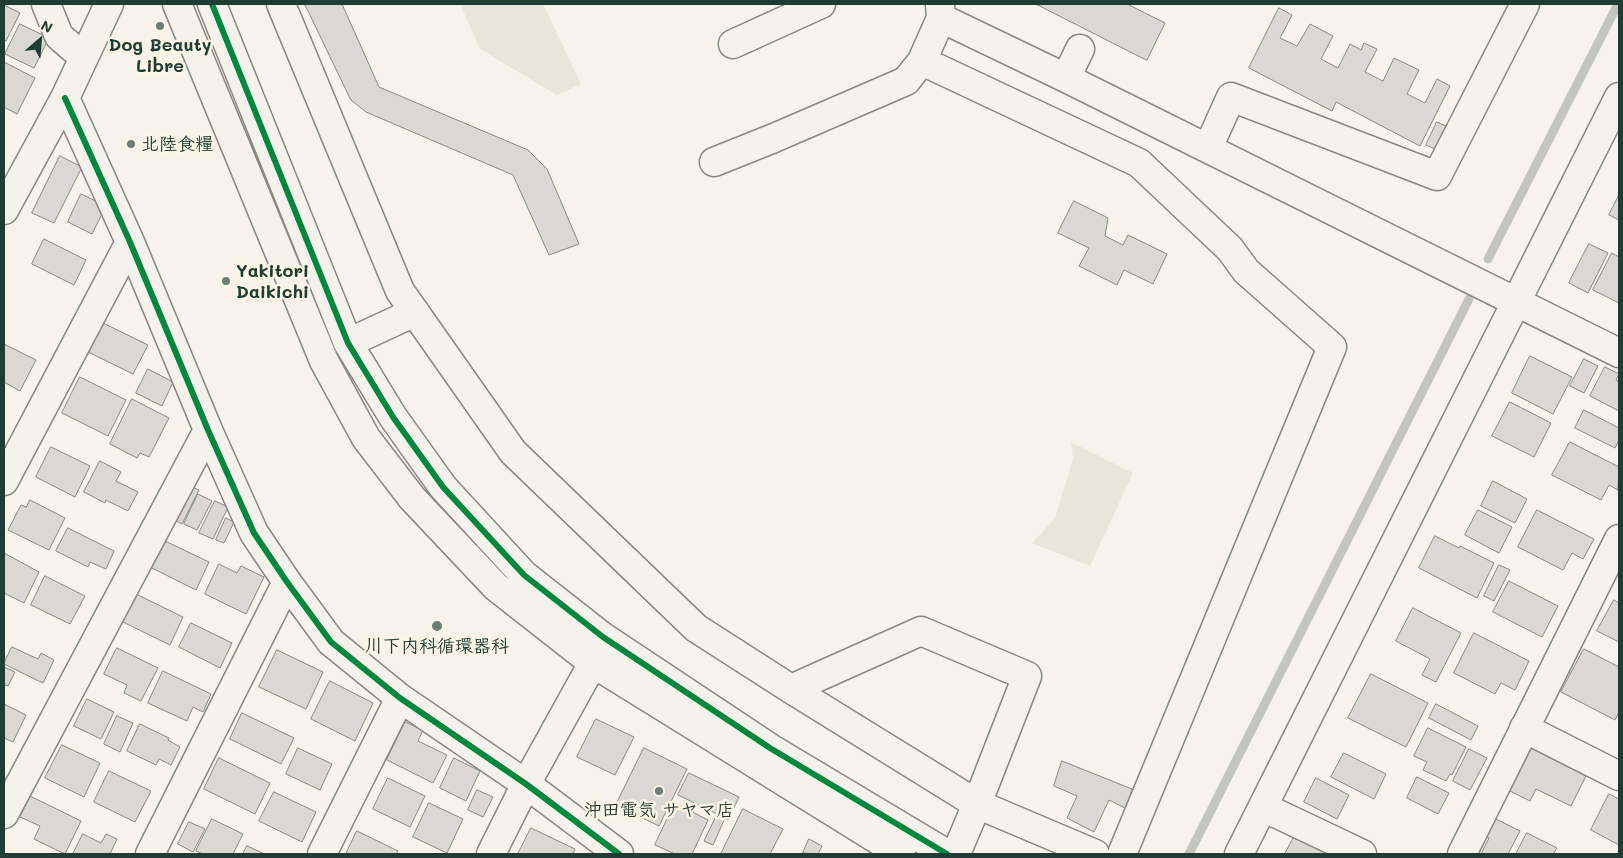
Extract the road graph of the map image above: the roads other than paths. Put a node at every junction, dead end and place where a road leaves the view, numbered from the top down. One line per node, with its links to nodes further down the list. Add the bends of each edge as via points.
1 (46, 4): 11 (street, via 59,36)
2 (109, 4): 11 (street)
3 (177, 4): 29 (street, via 324,361 366,438 412,498 496,587)
4 (212, 4): 22 (street)
5 (281, 4): 21 (street, via 400,291)
6 (821, 4): 9 (street)
7 (1525, 4): 16 (street, via 1437,176 1231,97)
8 (940, 11): 12 (street); 13 (street)
9 (733, 44)
10 (1080, 50): 13 (street)
11 (83, 57): 15 (street)
12 (922, 62): 17 (street, via 906,81); 46 (street, via 1139,163 1230,249 1246,271 1332,347)
13 (1066, 78): 16 (street)
14 (1619, 97): 20 (street)
15 (65, 98): 18 (street); 19 (street)
16 (1208, 148): 20 (street)
17 (714, 162)
18 (4, 210)
19 (130, 242): 24 (street); 25 (street)
20 (1516, 301): 23 (street); 36 (street)
21 (415, 312): 22 (street); 30 (street, via 513,452 696,628)
22 (348, 343): 43 (street, via 393,417 443,487 524,575 603,637 754,738)
23 (1619, 353)
24 (208, 430): 28 (street, via 254,533); 37 (street)
25 (4, 480)
26 (1619, 539): 27 (street)
27 (1613, 568): 32 (street)
28 (287, 582): 31 (street, via 331,642); 38 (street)
29 (593, 663): 34 (street); 42 (street)
30 (791, 689): 35 (street); 35 (street, via 921,630 1027,676)
31 (400, 698): 34 (street); 39 (street)
32 (1524, 728): 33 (street); 49 (street)
33 (1619, 776)
34 (526, 784): 40 (street); 41 (street)
35 (977, 804): 44 (street); 45 (street)
36 (1263, 806): 47 (street); 48 (street)
37 (4, 814)
38 (150, 854)
39 (322, 854)
40 (491, 854)
41 (619, 854)
42 (901, 854)
43 (947, 854)
44 (956, 854)
45 (1095, 854)
46 (1122, 854)
47 (1239, 854)
48 (1362, 854)
49 (1462, 854)

